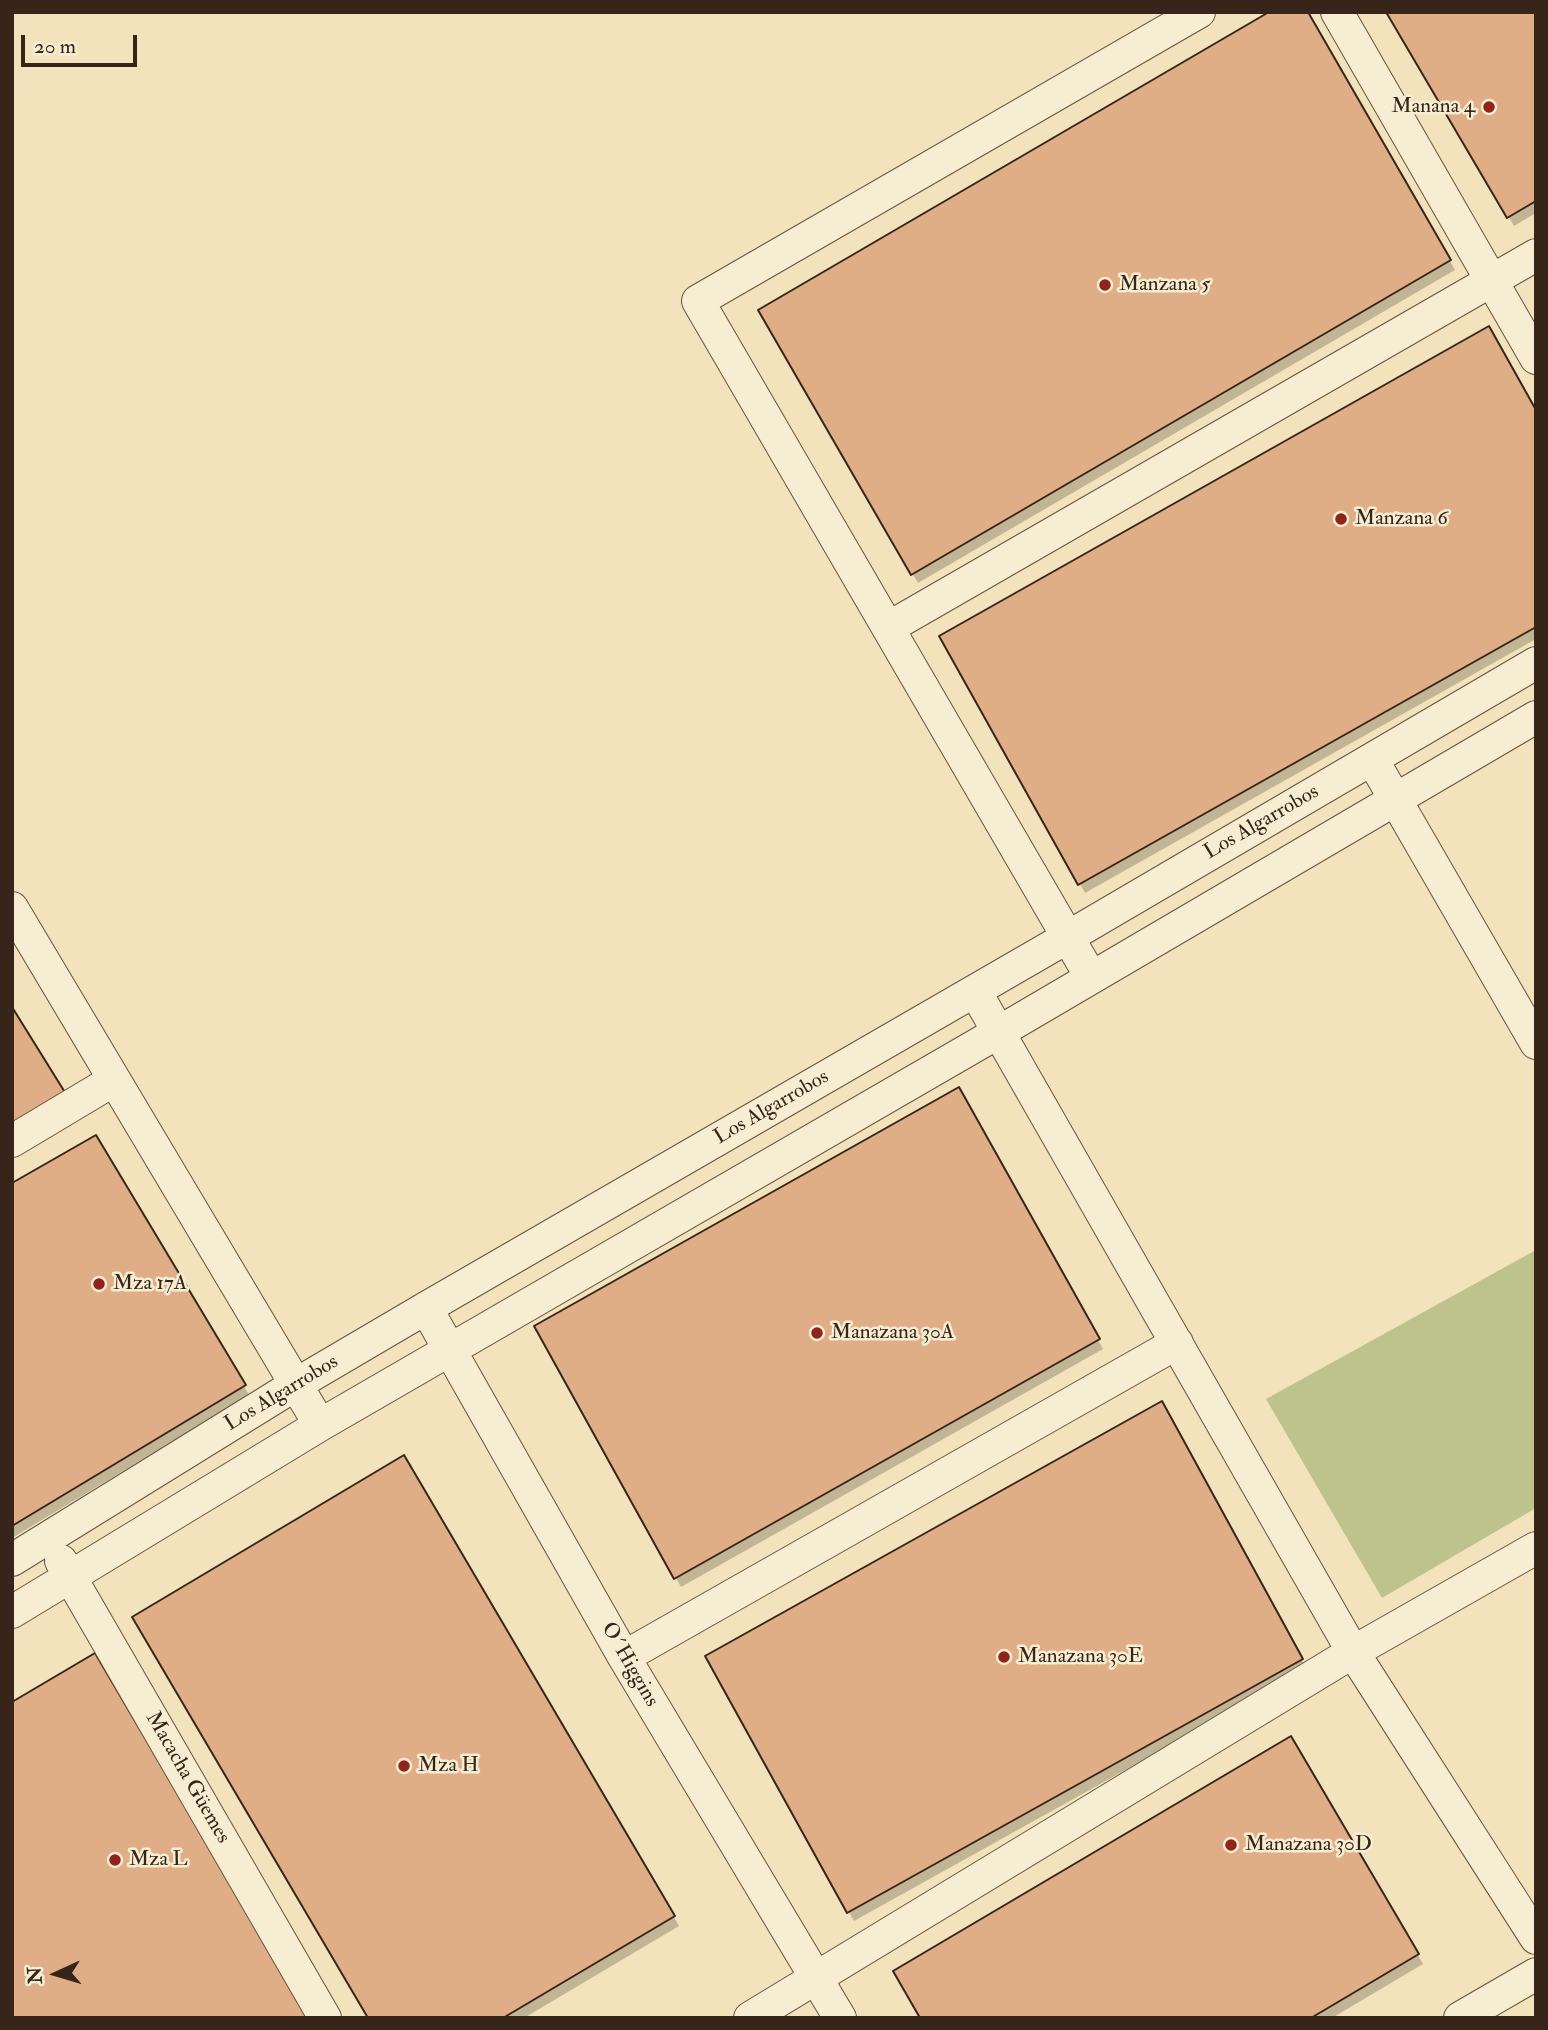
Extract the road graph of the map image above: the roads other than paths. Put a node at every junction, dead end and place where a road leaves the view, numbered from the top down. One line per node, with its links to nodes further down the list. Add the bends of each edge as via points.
1 (1199, 12): 6 (street, via 698,301)
2 (1337, 12): 4 (street)
3 (1536, 255): 4 (street)
4 (1491, 281): 5 (street); 6 (street)
5 (1536, 358)
6 (888, 628): 12 (street)
7 (1536, 663): 9 (street, Los Algarrobos)
8 (1536, 717): 10 (street)
9 (1372, 760): 10 (street); 12 (street, Los Algarrobos)
10 (1395, 800): 13 (street); 16 (street)
11 (12, 908): 17 (street)
12 (1068, 937): 13 (street); 14 (street, Los Algarrobos)
13 (1091, 977): 15 (street)
14 (975, 991): 15 (street); 19 (street, Los Algarrobos)
15 (999, 1032): 20 (street); 21 (street)
16 (1536, 1043)
17 (114, 1080): 18 (street); 22 (street)
18 (12, 1141)
19 (426, 1308): 21 (street, O´Higgins); 22 (street, Los Algarrobos)
20 (1177, 1343): 29 (street); 30 (street)
21 (450, 1349): 23 (street); 30 (street, O´Higgins)
22 (295, 1385): 23 (street); 24 (street, Los Algarrobos)
23 (320, 1425): 27 (street)
24 (48, 1539): 26 (street, Los Algarrobos); 27 (street, Macacha Güemes)
25 (1536, 1548): 29 (street)
26 (12, 1560)
27 (71, 1578): 28 (street); 34 (street, Macacha Güemes)
28 (12, 1612)
29 (1353, 1652): 31 (street); 33 (street)
30 (624, 1657): 33 (street, O´Higgins)
31 (1536, 1938)
32 (1536, 1974): 37 (street)
33 (817, 1977): 35 (street); 36 (street, O´Higgins)
34 (325, 2018)
35 (750, 2018)
36 (840, 2018)
37 (1460, 2018)

